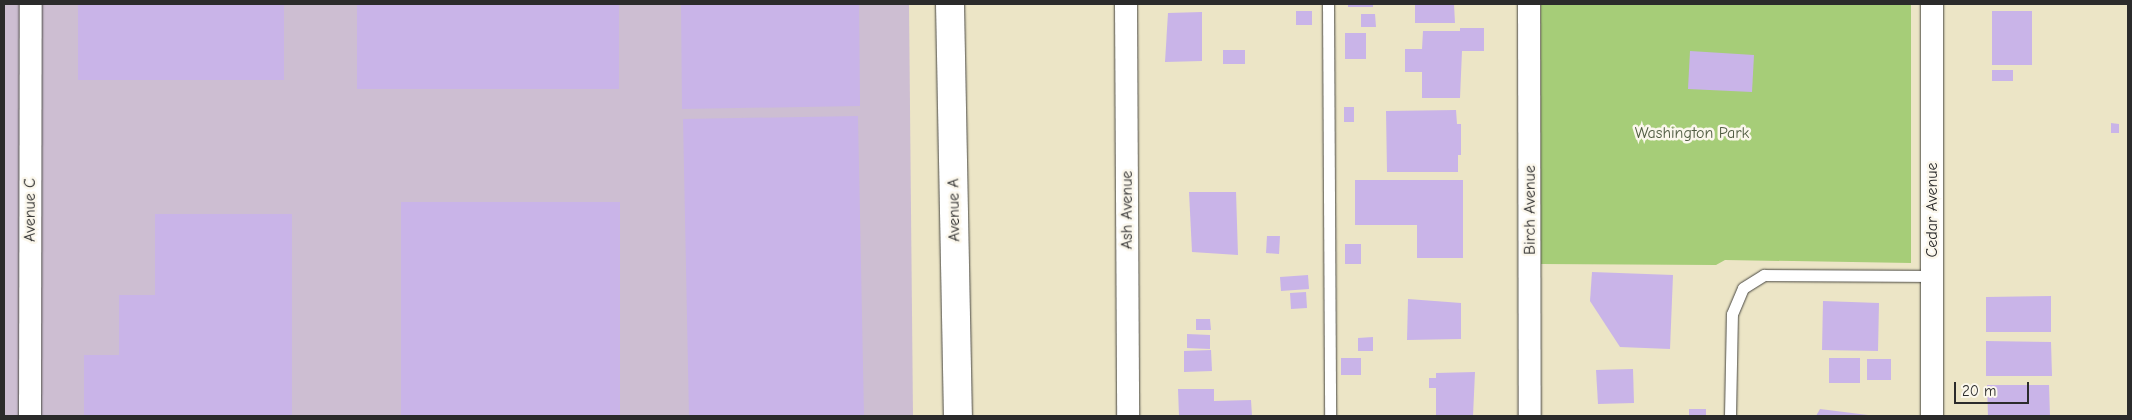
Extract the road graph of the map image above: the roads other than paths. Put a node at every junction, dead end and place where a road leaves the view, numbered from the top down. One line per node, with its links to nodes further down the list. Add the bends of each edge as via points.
1 (30, 4): 8 (street, Avenue C)
2 (950, 4): 9 (main road, Avenue A)
3 (1126, 4): 10 (street, Ash Avenue)
4 (1328, 4): 11 (lane)
5 (1529, 4): 12 (street, Birch Avenue)
6 (1932, 4): 7 (street, Cedar Avenue)
7 (1932, 276): 13 (lane, via 1764,275 1742,288 1732,314); 14 (street, Cedar Avenue)
8 (30, 416)
9 (958, 416)
10 (1128, 416)
11 (1330, 416)
12 (1530, 416)
13 (1730, 416)
14 (1932, 416)

